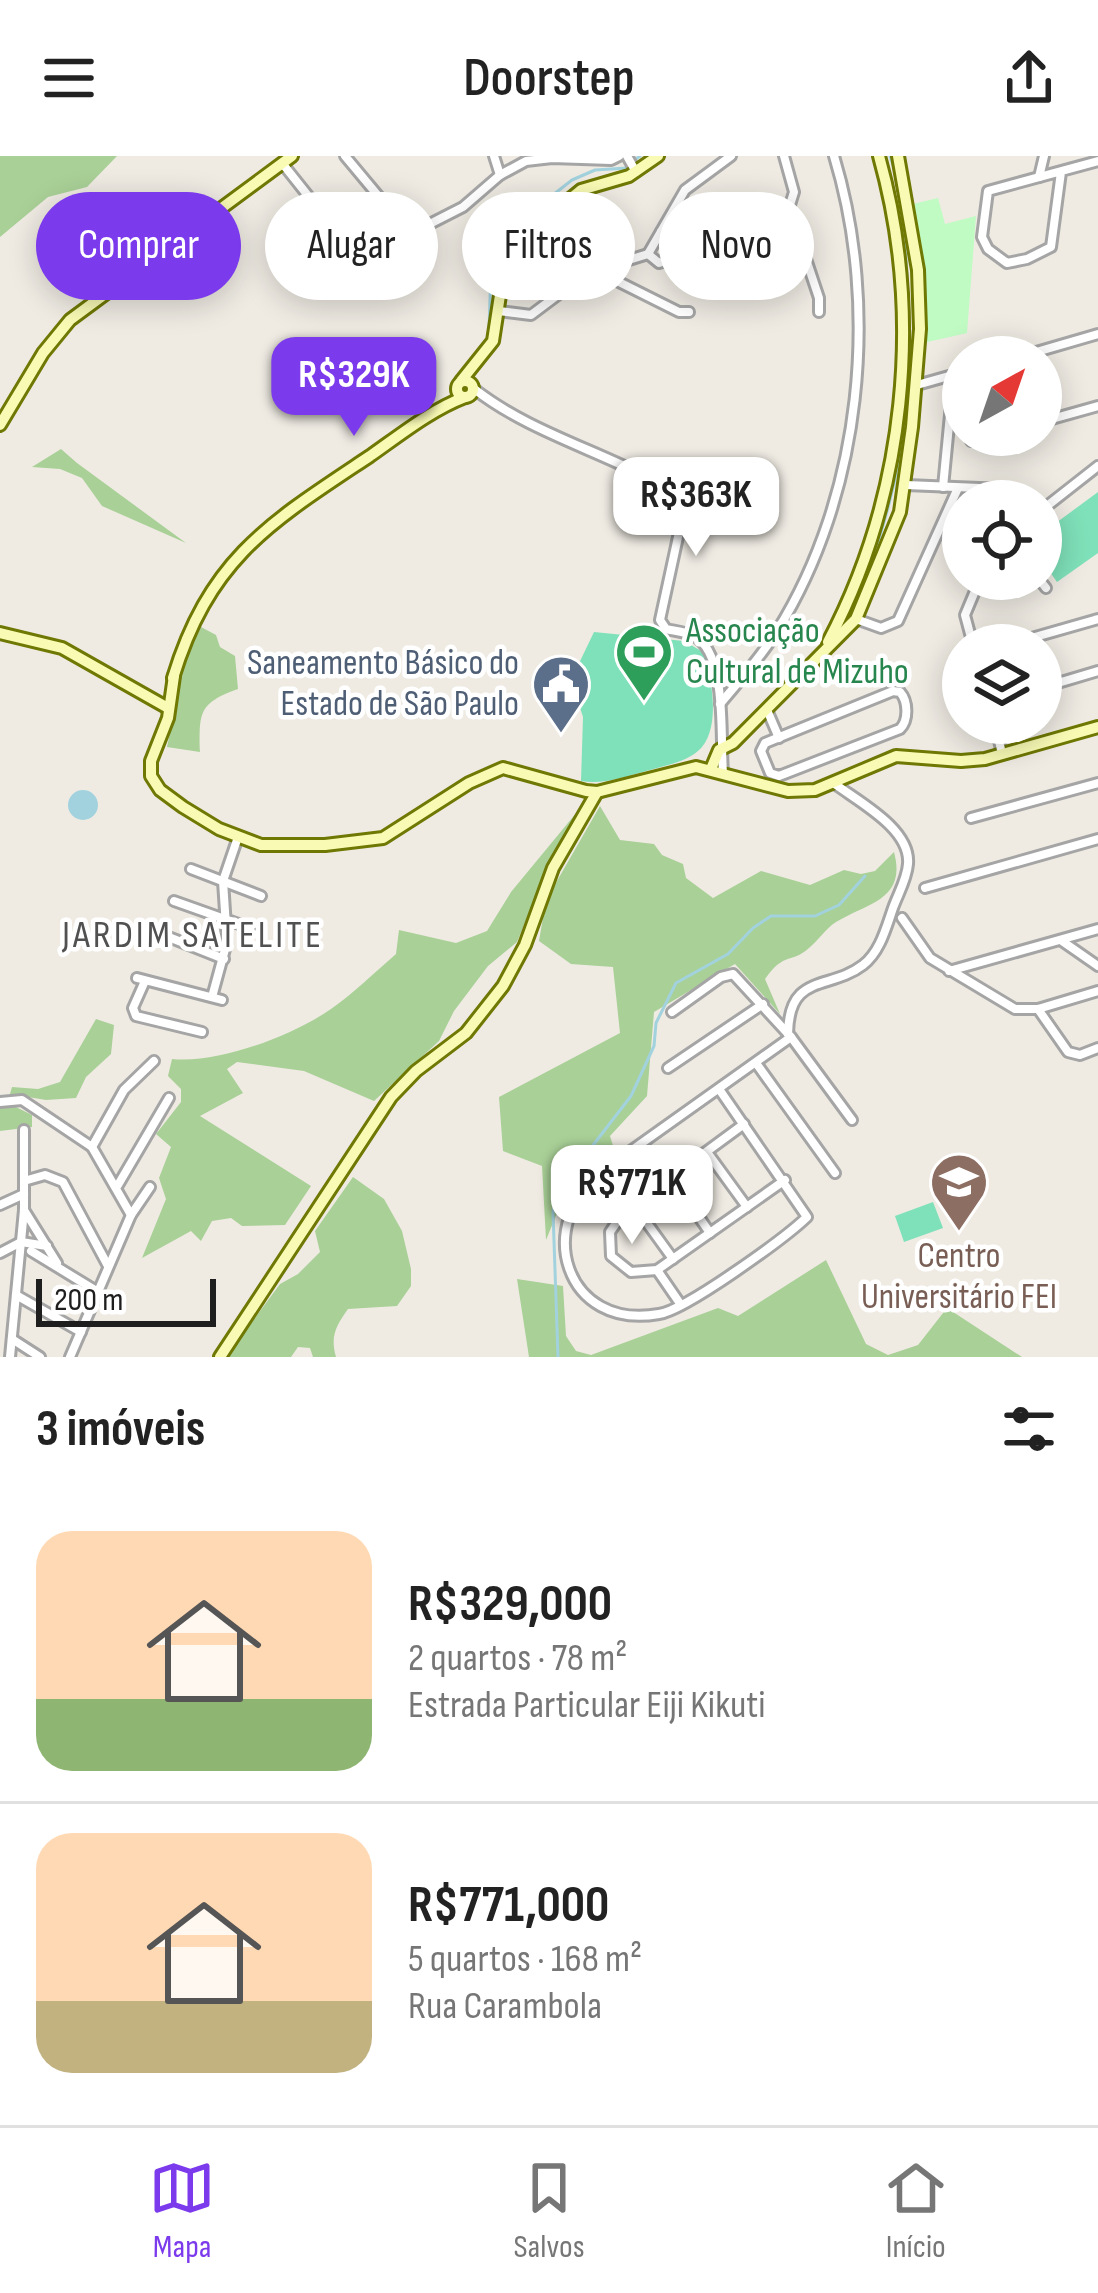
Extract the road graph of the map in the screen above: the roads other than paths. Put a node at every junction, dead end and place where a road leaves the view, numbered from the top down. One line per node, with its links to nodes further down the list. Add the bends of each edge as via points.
1 (345, 156): 20 (street)
2 (494, 156): 17 (street)
3 (623, 156): 12 (street); 15 (street)
4 (658, 156): 15 (street)
5 (730, 156): 21 (street)
6 (784, 156): 22 (street)
7 (834, 156): 55 (street, via 854,265 849,430 829,519 799,590)
8 (879, 156): 47 (street, via 900,276 899,396 886,498)
9 (898, 156): 37 (street, via 918,269)
10 (1044, 156): 18 (street)
11 (552, 157): 12 (street); 17 (street)
12 (589, 158)
13 (287, 160): 19 (street); 41 (street, via 70,320)
14 (1098, 161): 16 (street)
15 (636, 172): 31 (street, via 586,187 537,224 504,269)
16 (1061, 172): 18 (street); 18 (street, via 1054,242 1006,263 982,237 988,191)
17 (500, 176): 23 (street)
18 (1039, 177)
19 (310, 192)
20 (375, 192)
21 (684, 192)
22 (794, 192)
23 (438, 220)
24 (659, 235): 25 (street)
25 (648, 254): 26 (street); 27 (street)
26 (635, 258)
27 (659, 262)
28 (814, 280): 33 (street)
29 (635, 290): 32 (street)
30 (552, 300): 31 (street, via 534,314)
31 (500, 311): 38 (street, via 494,341)
32 (688, 312)
33 (819, 312)
34 (1098, 334): 35 (street)
35 (1062, 344)
36 (942, 378): 37 (street)
37 (917, 385): 43 (street)
38 (466, 387): 55 (street, via 685,499 660,620 707,646); 56 (street, via 238,554 191,624)
39 (1098, 406): 40 (street)
40 (1062, 416)
41 (0, 425)
42 (1098, 466): 45 (street)
43 (906, 485): 44 (street); 48 (street)
44 (942, 487)
45 (1062, 490)
46 (942, 524): 48 (street, via 899,619 884,628)
47 (844, 608): 48 (street); 52 (street)
48 (856, 619): 52 (street)
49 (1098, 619): 50 (street)
50 (1062, 629)
51 (0, 633): 56 (street, via 62,648)
52 (822, 652): 57 (street)
53 (1098, 671): 54 (street)
54 (1062, 682)
55 (720, 704): 61 (street)
56 (165, 705): 68 (street, via 149,767 154,783)
57 (767, 710): 59 (street); 61 (street)
58 (1098, 727): 62 (street)
59 (779, 738): 59 (street, via 897,691 903,696 900,729 776,777 761,748)
60 (1000, 744): 62 (street)
61 (719, 750): 63 (street)
62 (1002, 754): 65 (street, via 962,761 896,756)
63 (717, 771): 65 (street, via 788,791); 66 (street, via 687,769)
64 (1098, 783): 67 (street)
65 (835, 784): 89 (street, via 896,832 908,866 874,953 854,971 809,986 793,1006)
66 (596, 792): 68 (street, via 503,768 383,838 286,848); 131 (street, via 503,986 466,1033 391,1097)
67 (970, 818)
68 (238, 837): 71 (street)
69 (1098, 839): 72 (street)
70 (190, 869): 71 (street)
71 (223, 881): 73 (street); 76 (street)
72 (925, 888)
73 (260, 896)
74 (174, 901): 76 (street)
75 (902, 918): 83 (street)
76 (224, 920): 77 (street); 81 (street)
77 (250, 928)
78 (1098, 929): 80 (street)
79 (156, 932): 81 (street)
80 (1060, 940): 82 (street); 83 (street)
81 (224, 959): 88 (street, via 217,999 141,980 134,1014)
82 (1098, 966)
83 (948, 971): 86 (street, via 1006,1006)
84 (1098, 991): 86 (street)
85 (763, 1004): 87 (street, via 726,975); 89 (street); 93 (street)
86 (1038, 1009): 90 (street, via 1064,1048 1076,1055)
87 (672, 1012)
88 (202, 1033)
89 (789, 1035): 92 (street); 97 (street)
90 (1098, 1048)
91 (154, 1061): 100 (street, via 124,1090)
92 (756, 1063): 94 (street); 102 (street)
93 (668, 1068)
94 (719, 1089): 98 (street); 125 (street, via 586,1184 564,1232 565,1261 590,1300 643,1316)
95 (169, 1098): 106 (street)
96 (0, 1102): 100 (street, via 22,1100)
97 (852, 1120)
98 (744, 1124): 101 (street); 104 (street)
99 (24, 1130): 105 (street)
100 (92, 1147): 106 (street)
101 (707, 1152): 103 (street); 111 (street)
102 (835, 1172)
103 (672, 1178): 110 (street); 114 (street)
104 (785, 1180): 111 (street); 125 (street, via 807,1214)
105 (24, 1181): 108 (street); 120 (street, via 46,1175 63,1182)
106 (117, 1186): 113 (street)
107 (150, 1187): 113 (street)
108 (24, 1194): 109 (street); 112 (street)
109 (0, 1204)
110 (634, 1205): 119 (street); 122 (street, via 613,1225 611,1256 632,1271)
111 (747, 1207): 114 (street)
112 (24, 1210): 115 (street); 116 (street)
113 (131, 1215): 120 (street)
114 (710, 1233): 119 (street)
115 (20, 1242): 116 (street); 118 (street); 124 (street)
116 (47, 1246): 121 (street)
117 (31, 1251): 121 (street)
118 (0, 1253)
119 (673, 1259): 122 (street)
120 (109, 1266): 123 (street)
121 (61, 1269): 123 (street)
122 (658, 1270): 125 (street)
123 (98, 1292): 126 (street)
124 (16, 1295): 126 (street); 127 (street)
125 (681, 1305)
126 (81, 1332): 130 (street)
127 (12, 1339): 128 (street); 129 (street)
128 (10, 1357)
129 (40, 1357)
130 (70, 1357)
131 (220, 1357)

